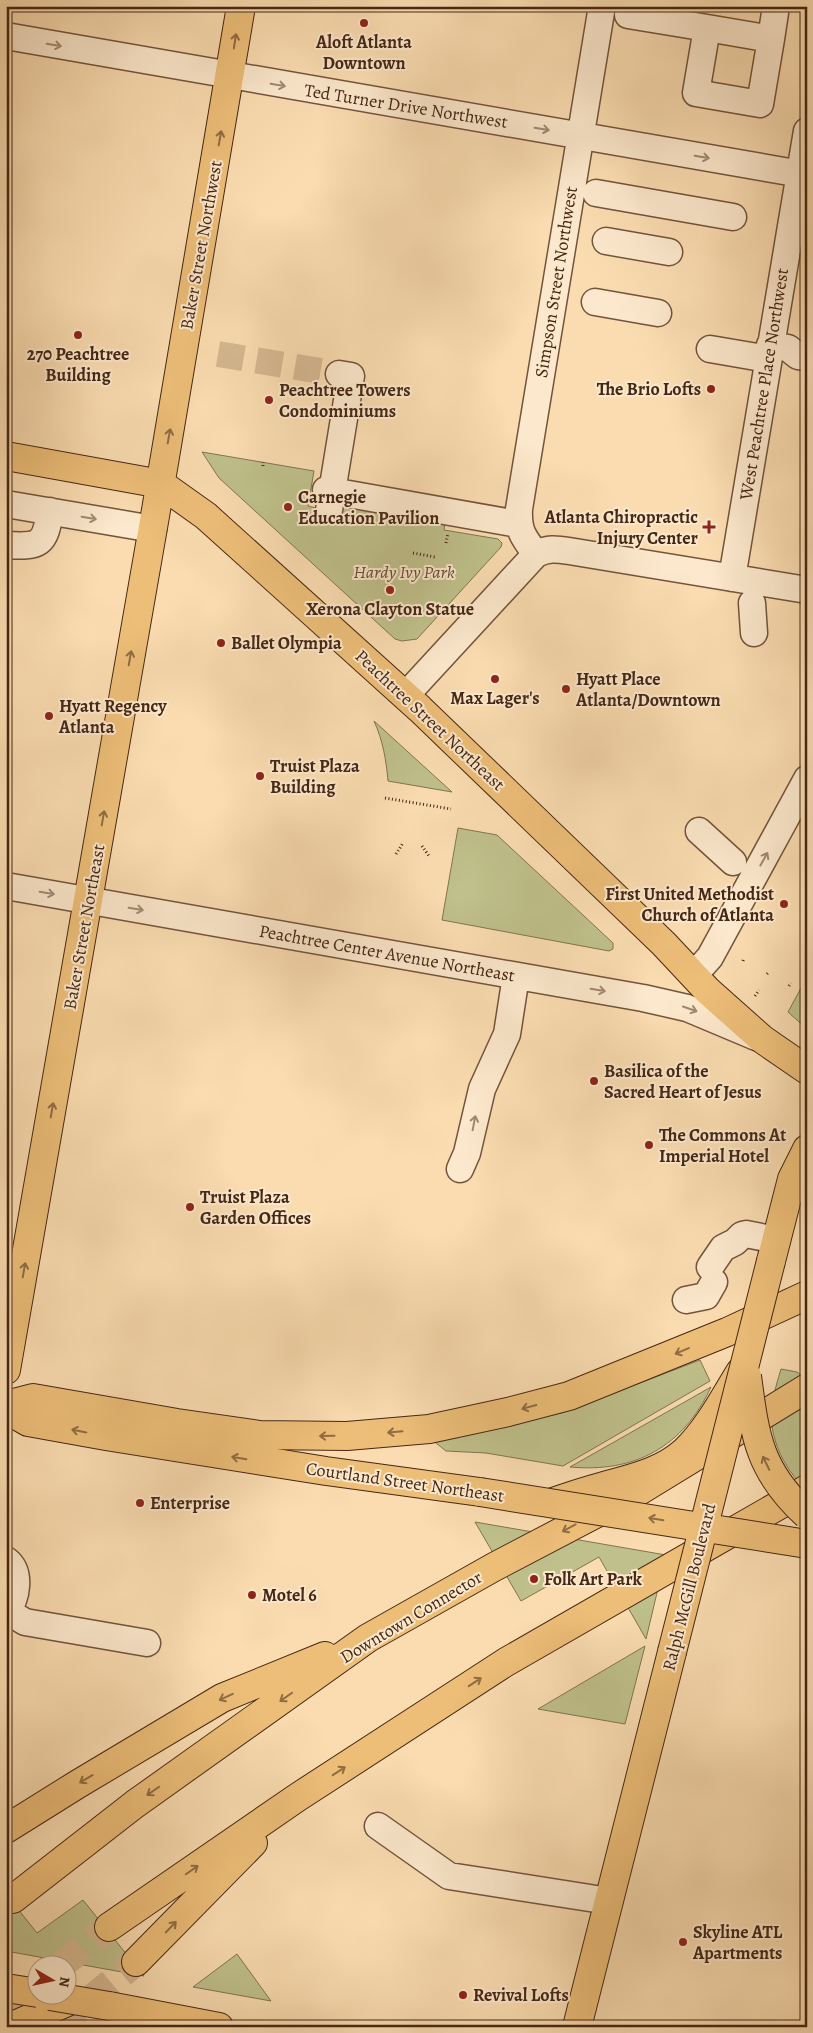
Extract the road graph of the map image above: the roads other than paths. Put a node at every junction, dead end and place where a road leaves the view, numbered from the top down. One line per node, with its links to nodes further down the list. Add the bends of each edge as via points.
1 (241, 6): 8 (main road, Baker Street Northwest, one-way to 1)
2 (602, 6): 10 (street, Simpson Street Northwest)
3 (630, 6): 5 (street, via 628,15)
4 (776, 6): 7 (street)
5 (707, 28): 7 (street); 7 (street, via 696,92 760,104)
6 (6, 36): 8 (street, Ted Turner Drive Northwest, one-way to 8)
7 (771, 39)
8 (230, 76): 10 (street, Ted Turner Drive Northwest, one-way to 10); 22 (main road, Baker Street Northwest, one-way to 8)
9 (807, 131): 11 (street, West Peachtree Place Northwest)
10 (580, 135): 11 (street, Ted Turner Drive Northwest, one-way to 11); 25 (street, Simpson Street Northwest)
11 (803, 175): 19 (street, West Peachtree Place Northwest)
12 (596, 193): 13 (street)
13 (732, 217)
14 (606, 241): 15 (street)
15 (669, 252)
16 (595, 302): 17 (street)
17 (658, 313)
18 (710, 349): 19 (street)
19 (788, 351): 29 (street, West Peachtree Place Northwest)
20 (340, 374): 25 (street, via 351,376 329,497)
21 (6, 456): 22 (main road, Peachtree Street Northeast)
22 (161, 484): 26 (main road, Baker Street Northeast); 33 (main road, Peachtree Street Northeast, via 206,516)
23 (6, 504): 24 (street)
24 (50, 511): 26 (street, one-way to 26); 27 (street, via 44,538 24,546)
25 (518, 524): 28 (street, via 521,534)
26 (153, 529): 38 (main road, Baker Street Northeast, one-way to 26)
27 (6, 545)
28 (536, 554): 29 (street, via 552,549); 33 (street)
29 (732, 578): 30 (street)
30 (807, 590)
31 (752, 604): 32 (street)
32 (754, 633)
33 (405, 696): 39 (main road, Peachtree Street Northeast)
34 (807, 779): 39 (street, one-way to 34, via 710,957)
35 (699, 831): 36 (street)
36 (733, 862)
37 (6, 886): 38 (street, Peachtree Center Avenue Northeast, one-way to 38)
38 (88, 900): 40 (street, Peachtree Center Avenue Northeast, one-way to 40); 49 (main road, Baker Street Northeast, one-way to 38)
39 (694, 975): 41 (main road, Peachtree Street Northeast)
40 (516, 976): 41 (street, Peachtree Center Avenue Northeast, one-way to 41, via 687,1008); 44 (street, one-way to 40, via 467,1153 482,1089 507,1034)
41 (762, 1039): 42 (main road, Peachtree Street Northeast)
42 (807, 1070)
43 (807, 1149): 45 (main road, Ralph McGill Boulevard, via 792,1179)
44 (460, 1169)
45 (774, 1251): 46 (street, via 746,1234 742,1235 723,1248); 48 (main road, Ralph McGill Boulevard, bridge)
46 (712, 1275)
47 (807, 1295): 51 (main road, one-way to 51, via 718,1336 569,1396 429,1429 347,1436 260,1435 33,1398)
48 (745, 1364): 54 (main road, bridge, via 708,1423 686,1450 672,1461 636,1477); 55 (main road, one-way to 48, bridge, via 785,1493 764,1460 757,1441); 56 (main road, Ralph McGill Boulevard, bridge)
49 (6, 1370)
50 (807, 1388): 60 (main road, Downtown Connector, one-way to 60, via 639,1491)
51 (6, 1405)
52 (6, 1409): 54 (main road, Courtland Street Northeast, one-way to 52, bridge, via 106,1436 28,1422)
53 (807, 1489): 62 (main road, one-way to 53, via 506,1662)
54 (553, 1502): 56 (main road, Courtland Street Northeast, one-way to 54, bridge)
55 (807, 1515)
56 (704, 1526): 57 (main road, Courtland Street Northeast, bridge); 66 (main road, Ralph McGill Boulevard, bridge)
57 (807, 1544)
58 (6, 1560): 59 (street, via 14,1568 15,1578 15,1598)
59 (7, 1612): 61 (street, via 25,1622)
60 (368, 1638): 64 (main road, one-way to 64, via 222,1698); 65 (main road, Downtown Connector, one-way to 65, via 135,1804)
61 (147, 1643)
62 (298, 1797): 67 (main road, one-way to 62); 68 (main road, one-way to 62)
63 (378, 1826): 66 (street, via 449,1876)
64 (6, 1829)
65 (13, 1899)
66 (609, 1901): 75 (main road, Ralph McGill Boulevard)
67 (109, 1927)
68 (136, 1962)
69 (6, 1988): 70 (main road, bridge)
70 (28, 1991)
71 (78, 2001): 74 (main road, bridge)
72 (47, 2006): 73 (main road)
73 (10, 2027)
74 (219, 2027)
75 (577, 2027)

